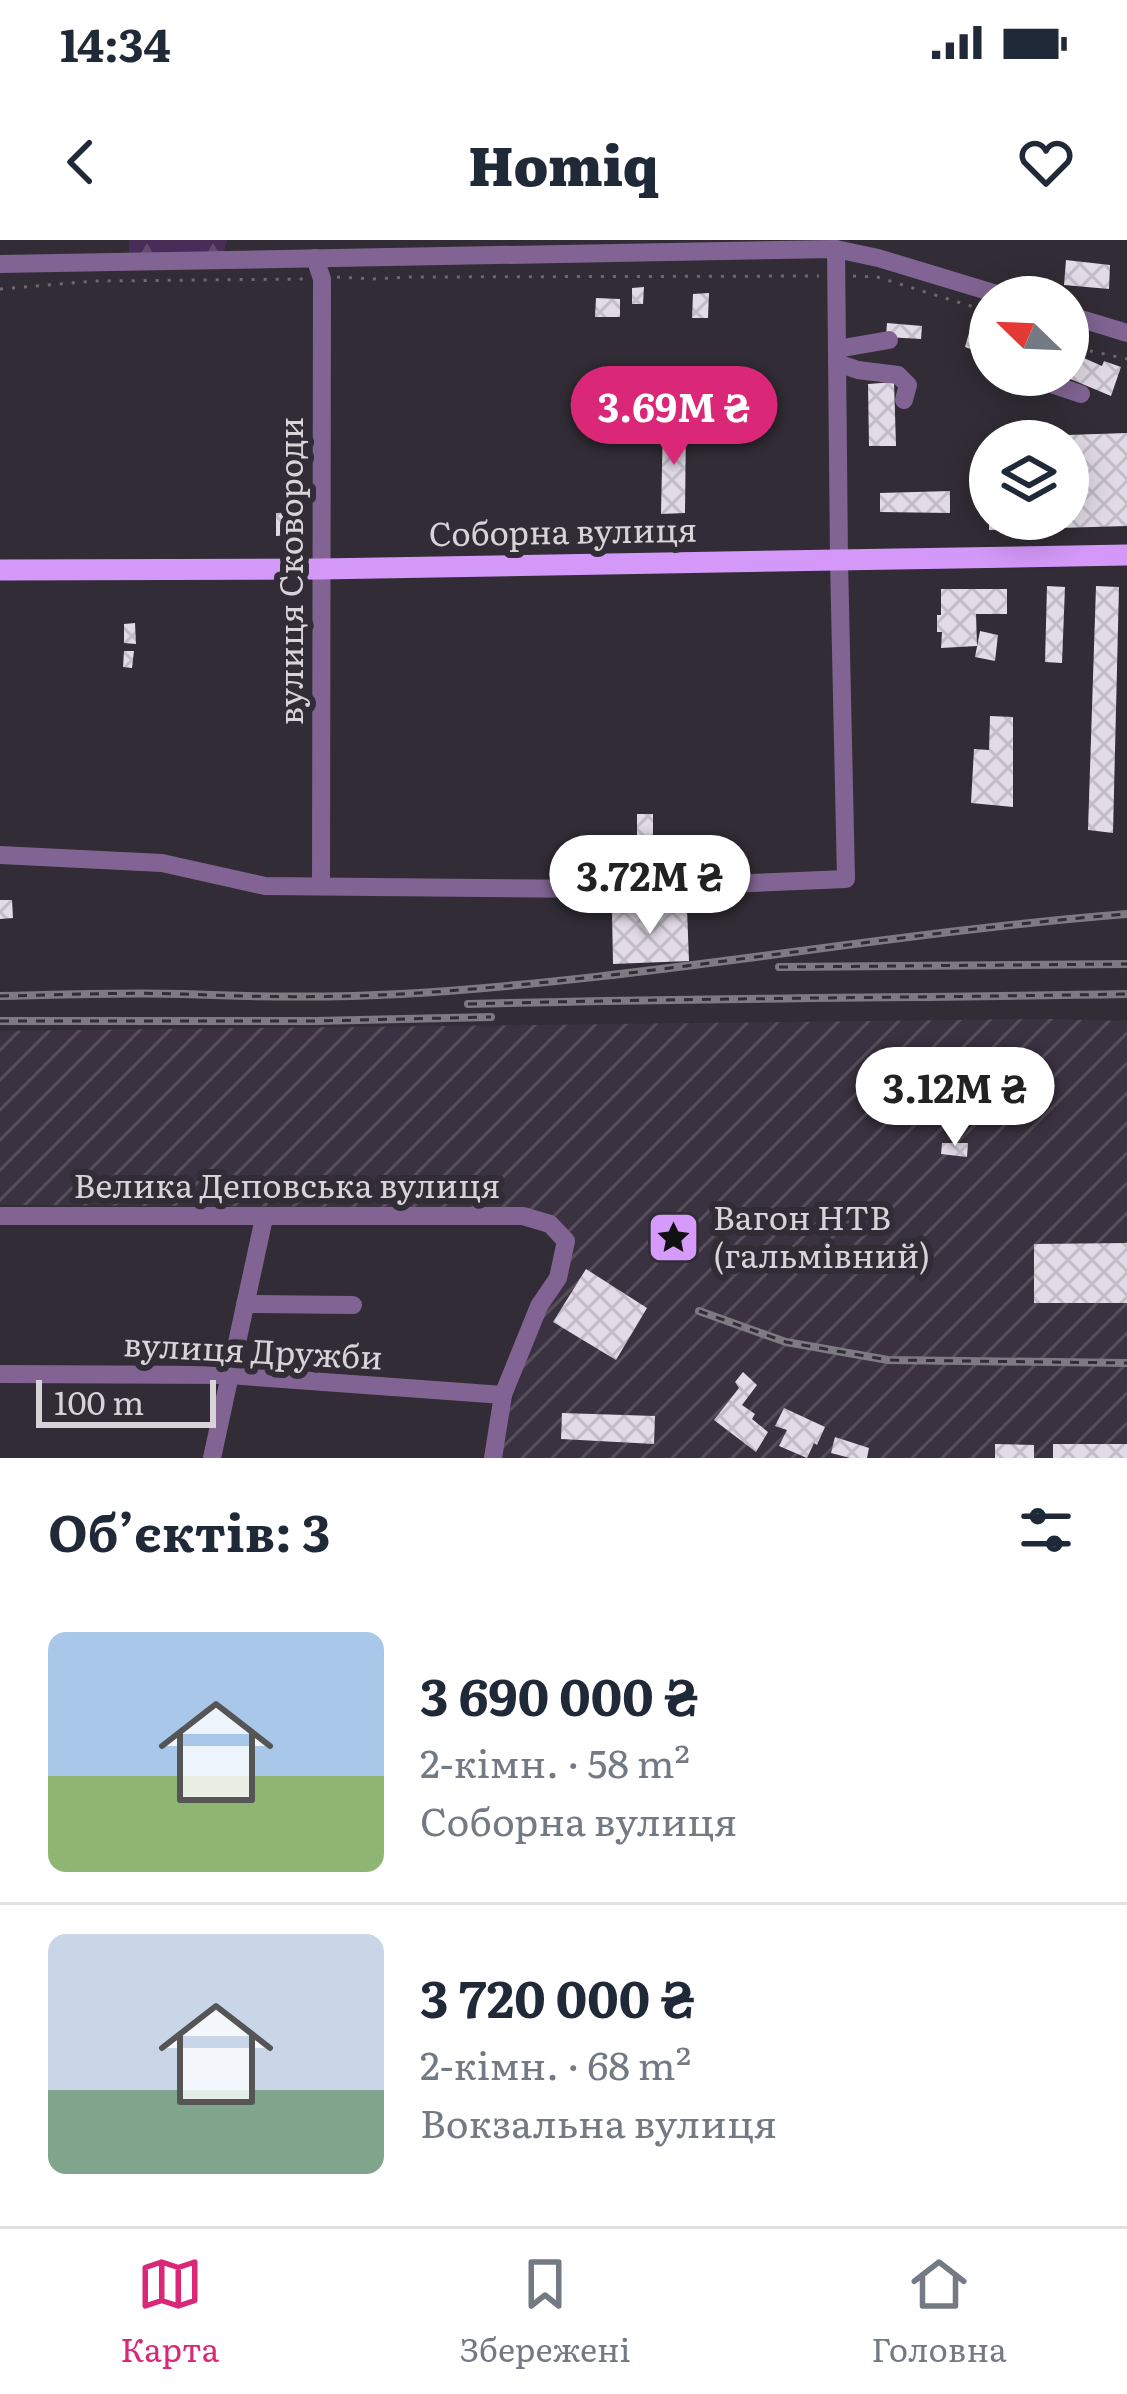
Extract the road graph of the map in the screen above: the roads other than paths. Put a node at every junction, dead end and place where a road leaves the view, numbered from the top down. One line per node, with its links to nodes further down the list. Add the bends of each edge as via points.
1 (101, 240): 5 (street)
2 (865, 248): 3 (street); 7 (street)
3 (836, 249): 4 (street); 11 (street)
4 (315, 258): 5 (street); 15 (street, вулиця Сковороди, via 322,279)
5 (101, 262): 6 (street)
6 (0, 264)
7 (969, 284)
8 (1089, 321): 9 (street)
9 (1127, 333)
10 (889, 340): 11 (street)
11 (837, 356): 12 (street, via 858,370 898,375 908,385); 14 (street)
12 (904, 400)
13 (1127, 555): 14 (main road, Соборна вулиця)
14 (839, 560): 15 (main road, Соборна вулиця); 18 (street, via 847,879 606,889)
15 (320, 568): 16 (main road, Соборна вулиця); 18 (street, вулиця Сковороди)
16 (0, 570)
17 (0, 855): 18 (street, via 161,862 265,886)
18 (321, 886)
19 (0, 1216): 20 (street, Велика Деповська вулиця)
20 (264, 1218): 21 (street); 25 (street, Велика Деповська вулиця, via 523,1216 550,1224 566,1241 558,1278)
21 (245, 1304): 22 (street); 24 (street)
22 (353, 1305)
23 (0, 1374): 24 (street, вулиця Дружби)
24 (228, 1375): 25 (street, вулиця Дружби); 26 (street)
25 (503, 1396): 27 (street)
26 (212, 1458)
27 (493, 1458)

